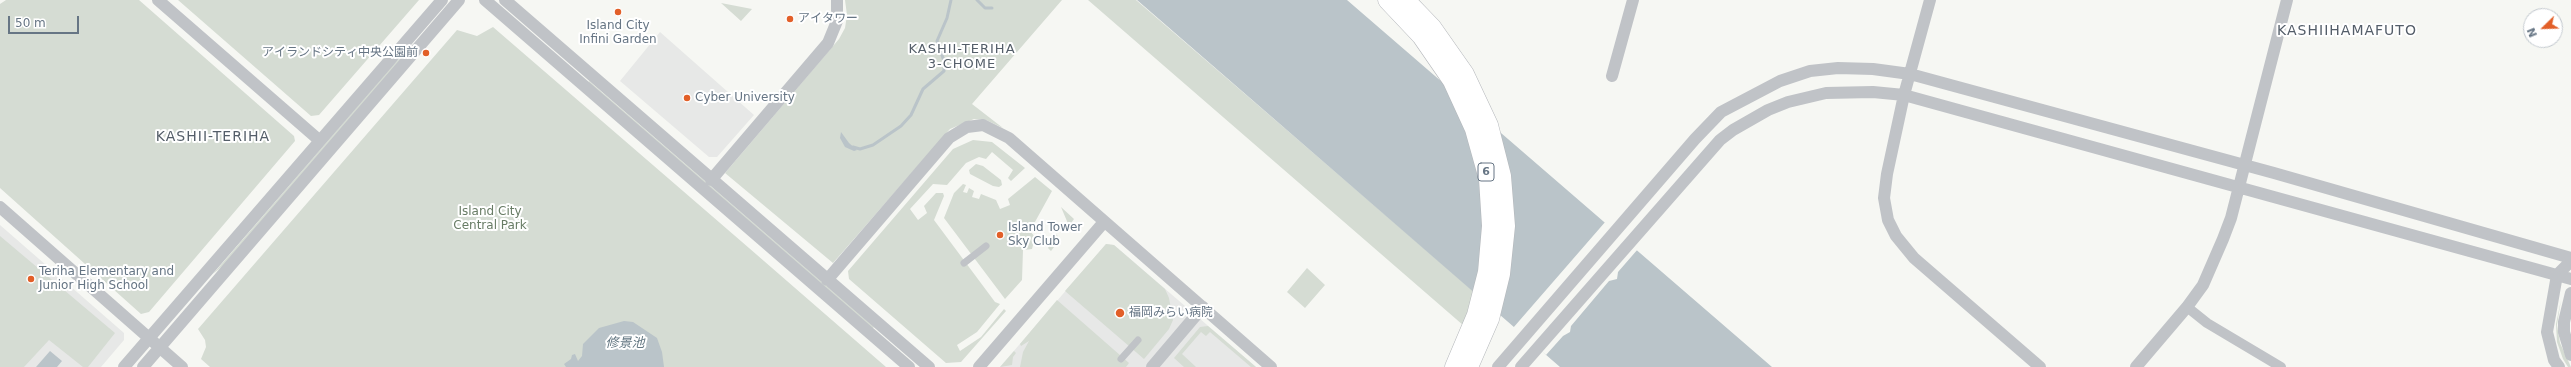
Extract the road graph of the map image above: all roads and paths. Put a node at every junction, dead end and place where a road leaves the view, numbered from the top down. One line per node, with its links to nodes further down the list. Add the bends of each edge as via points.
1 (158, 0): 15 (street)
2 (442, 0): 15 (street)
3 (459, 0): 32 (street)
4 (485, 0): 38 (street)
5 (505, 0): 17 (street)
6 (837, 0): 17 (street, via 837,21 828,43)
7 (1387, 0): 43 (highway, 6, via 1421,36 1452,81 1474,129 1488,180 1491,226 1487,272 1476,315)
8 (1406, 0): 44 (highway, 6, via 1432,27 1465,74 1489,125 1502,176 1506,226 1501,274 1490,319)
9 (1633, 0): 13 (street)
10 (1930, 0): 12 (street)
11 (2287, 0): 16 (street)
12 (1910, 74): 14 (street); 16 (street); 45 (street, via 1873,69 1838,68 1810,71 1780,81 1720,112)
13 (1612, 76)
14 (1904, 96): 18 (street); 46 (street, via 1873,92 1826,93 1788,102 1733,130 1691,171); 47 (street, via 1884,188 1892,229 1914,258)
15 (320, 140): 30 (street)
16 (2244, 164): 18 (street); 22 (street)
17 (711, 180): 26 (street)
18 (2238, 187): 24 (street); 29 (street, via 2223,239 2203,285)
19 (0, 207): 30 (street)
20 (1104, 222): 26 (street, via 1008,138 983,125 973,125 949,138); 28 (street); 40 (street)
21 (986, 246): 23 (street)
22 (2571, 260): 24 (street)
23 (964, 263)
24 (2557, 275): 25 (street); 50 (street, via 2548,332 2554,360)
25 (2571, 279)
26 (827, 280): 39 (street)
27 (2571, 292): 33 (street, via 2564,322 2564,340)
28 (1203, 307): 41 (street); 42 (street)
29 (2187, 307): 48 (street); 49 (street, via 2207,324)
30 (149, 338): 32 (street); 35 (street)
31 (1138, 340): 34 (street)
32 (159, 347): 36 (street); 37 (street)
33 (2571, 355)
34 (1122, 359)
35 (124, 367)
36 (143, 367)
37 (182, 367)
38 (909, 367)
39 (930, 367)
40 (979, 367)
41 (1152, 367)
42 (1271, 367)
43 (1454, 367)
44 (1469, 367)
45 (1498, 367)
46 (1521, 367)
47 (2040, 367)
48 (2136, 367)
49 (2281, 367)
50 (2559, 367)

